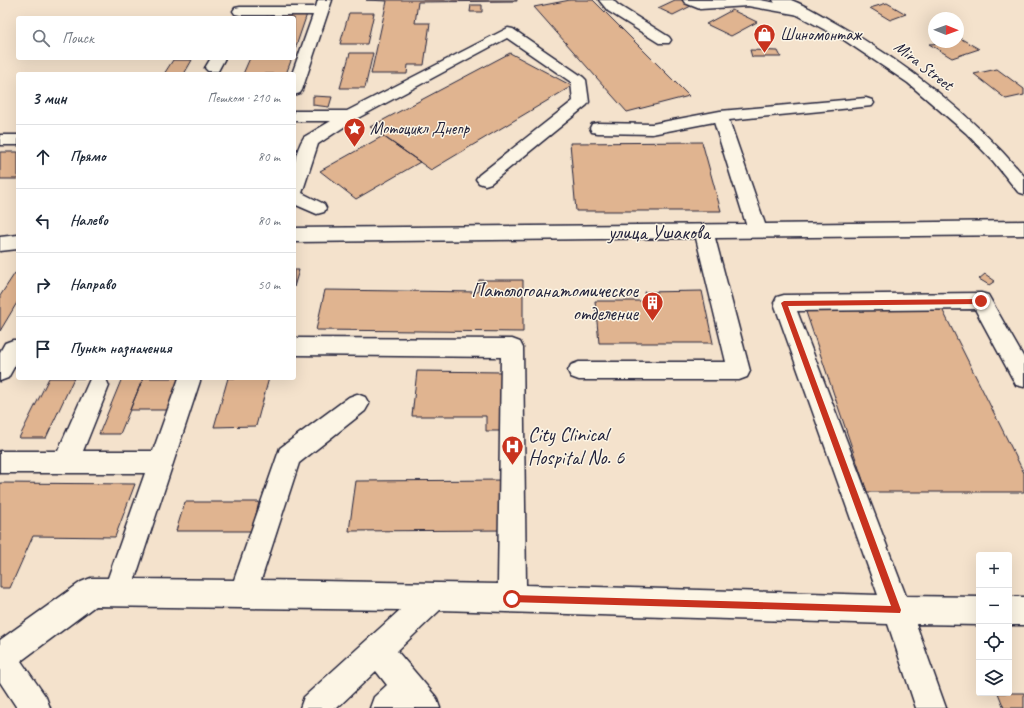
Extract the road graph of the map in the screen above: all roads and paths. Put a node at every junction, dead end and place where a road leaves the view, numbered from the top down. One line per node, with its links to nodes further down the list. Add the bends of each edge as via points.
1 (606, 0): 7 (street, via 613,8)
2 (690, 0): 6 (street, via 700,5 748,2)
3 (780, 0): 6 (street, Mira Street)
4 (323, 6): 5 (street); 8 (street)
5 (241, 10)
6 (805, 12): 18 (street, Mira Street, via 880,54 924,87 982,140)
7 (664, 40)
8 (296, 84)
9 (866, 103): 12 (street)
10 (296, 116): 11 (street)
11 (350, 116): 16 (street, via 508,32 578,80 581,102); 17 (street, via 310,141)
12 (720, 116): 13 (street, via 652,129); 23 (street)
13 (598, 128)
14 (0, 140): 15 (street)
15 (16, 140)
16 (485, 179)
17 (296, 185)
18 (1024, 188)
19 (296, 198): 20 (street)
20 (317, 208)
21 (1024, 228): 23 (street, улица Ушакова)
22 (704, 231): 23 (street, улица Ушакова); 24 (street, улица Ушакова); 29 (street, via 739,371)
23 (758, 231)
24 (296, 235)
25 (16, 242): 26 (street)
26 (0, 244)
27 (297, 346): 41 (street, via 512,348)
28 (16, 349): 30 (street, via 13,349)
29 (579, 371)
30 (0, 372)
31 (1024, 378): 42 (street, via 981,301 784,303)
32 (189, 380): 37 (street)
33 (98, 386): 36 (street)
34 (357, 404): 39 (street, via 289,456)
35 (0, 462): 36 (street)
36 (66, 462): 37 (street)
37 (162, 462): 38 (street)
38 (117, 592): 39 (street); 47 (street, via 91,592)
39 (243, 594): 40 (street)
40 (435, 596): 41 (street); 46 (street)
41 (512, 599): 42 (street)
42 (897, 610): 43 (street); 53 (street)
43 (976, 611)
44 (1012, 611): 45 (street)
45 (1024, 611)
46 (378, 650): 48 (street); 50 (street)
47 (1, 658): 49 (street)
48 (407, 686): 51 (street); 52 (street)
49 (35, 708)
50 (315, 708)
51 (385, 708)
52 (426, 708)
53 (931, 708)

